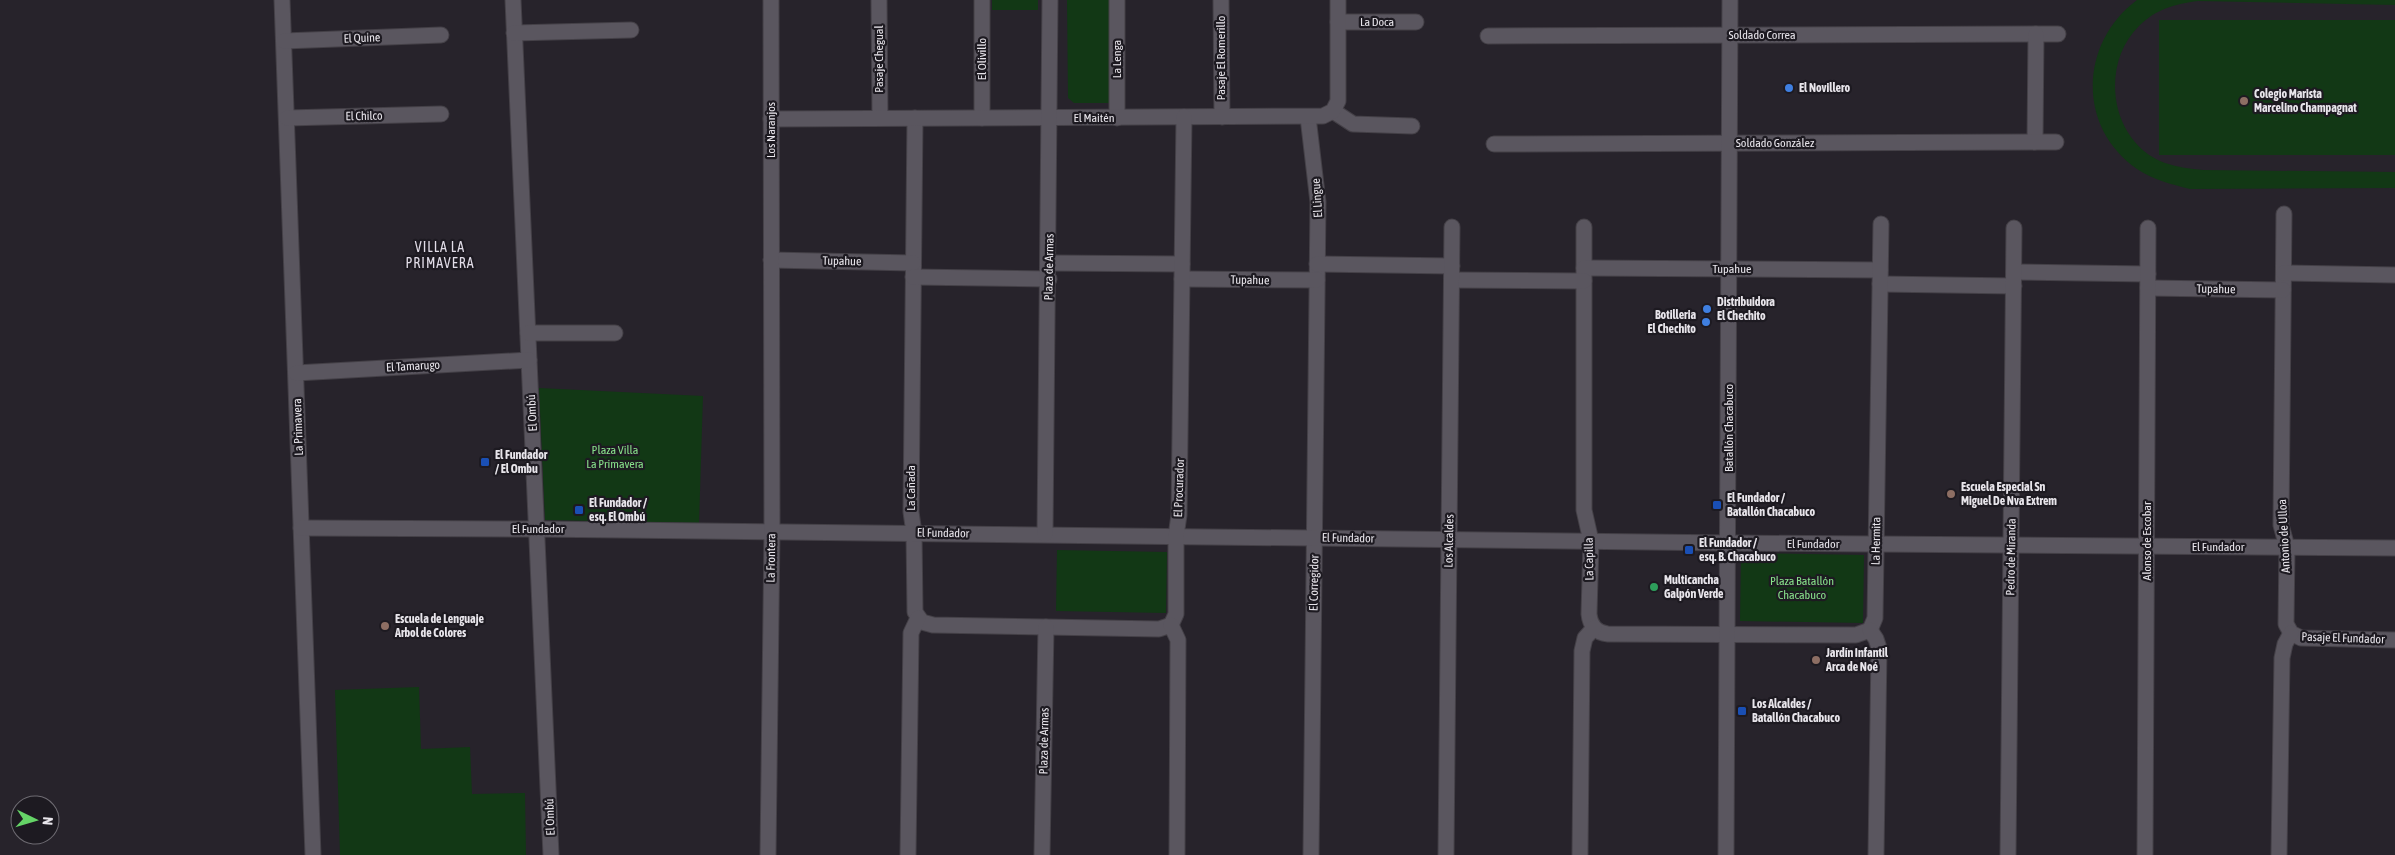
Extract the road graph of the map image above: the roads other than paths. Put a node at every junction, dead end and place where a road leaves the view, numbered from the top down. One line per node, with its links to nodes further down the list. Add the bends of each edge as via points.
1 (282, 0): 20 (street, La Primavera)
2 (513, 0): 14 (street, El Ombú)
3 (770, 0): 32 (street, Los Naranjos)
4 (879, 0): 27 (street, Pasaje Chegual)
5 (982, 0): 29 (street, El Olivillo)
6 (1050, 0): 30 (street, Plaza de Armas)
7 (1117, 0): 31 (street, La Lenga)
8 (1221, 0): 24 (street, Pasaje El Romerillo)
9 (1338, 0): 11 (street)
10 (1730, 0): 18 (street, Batallón Chacabuco)
11 (1338, 22): 12 (street, La Doca); 21 (street, via 1338,101)
12 (1416, 22)
13 (631, 30): 14 (street)
14 (514, 33): 60 (street, El Ombú)
15 (2036, 34): 16 (street, Soldado Correa); 18 (street, Soldado Correa); 34 (street)
16 (2058, 34)
17 (441, 35): 20 (street, El Quine)
18 (1730, 35): 19 (street, Soldado Correa); 36 (street, Batallón Chacabuco)
19 (1488, 36)
20 (284, 41): 26 (street, La Primavera)
21 (1333, 111): 25 (street, El Maitén, via 1323,116); 33 (street, via 1353,124)
22 (441, 114): 26 (street, El Chilco)
23 (1184, 117): 24 (street, El Maitén); 31 (street, El Maitén); 49 (street, El Procurador)
24 (1222, 117): 25 (street, El Maitén)
25 (1308, 117): 46 (street, El Lingue, via 1318,202)
26 (286, 118): 63 (street, La Primavera)
27 (880, 118): 28 (street, El Maitén); 32 (street, El Maitén)
28 (915, 118): 29 (street, El Maitén); 48 (street, La Cañada)
29 (982, 118): 30 (street, El Maitén)
30 (1050, 118): 31 (street, El Maitén); 45 (street, Plaza de Armas)
31 (1117, 118)
32 (771, 119): 44 (street, Los Naranjos)
33 (1412, 126)
34 (2035, 142): 35 (street, Soldado González); 36 (street, Soldado González)
35 (2056, 142)
36 (1730, 143): 37 (street, Soldado González); 47 (street, Batallón Chacabuco)
37 (1494, 144)
38 (2284, 214): 51 (street, Antonio de Ulloa)
39 (1881, 224): 54 (street, La Hermita)
40 (1452, 227): 50 (street, Los Alcaldes)
41 (1584, 227): 52 (street, La Capilla)
42 (2014, 228): 56 (street, Pedro de Miranda)
43 (2148, 228): 58 (street, Alonso de Escobar)
44 (771, 260): 48 (street, Tupahue); 66 (street, La Frontera)
45 (1049, 263): 49 (street, Tupahue); 55 (street, Plaza de Armas)
46 (1318, 264): 50 (street, Tupahue); 57 (street, El Lingue)
47 (1730, 269): 52 (street, Tupahue); 54 (street, Tupahue); 73 (street, Batallón Chacabuco)
48 (913, 270): 55 (street, Tupahue); 67 (street, La Cañada, via 911,512)
49 (1182, 272): 57 (street, Tupahue); 69 (street, El Procurador, via 1179,515)
50 (1452, 273): 52 (street, Tupahue); 71 (street, Los Alcaldes)
51 (2284, 273): 53 (street); 59 (street, Antonio de Ulloa)
52 (1584, 274): 72 (street, La Capilla, via 1584,510)
53 (2395, 275)
54 (1880, 277): 56 (street, Tupahue); 74 (street, La Hermita)
55 (1048, 279): 68 (street, Plaza de Armas)
56 (2014, 279): 58 (street, Tupahue); 75 (street, Pedro de Miranda)
57 (1317, 280): 70 (street, El Corregidor)
58 (2148, 281): 59 (street, Tupahue); 76 (street, Alonso de Escobar)
59 (2284, 290): 77 (street, Antonio de Ulloa, via 2282,525)
60 (528, 332): 61 (street); 62 (street, El Ombú)
61 (615, 333)
62 (529, 360): 63 (street, El Tamarugo); 65 (street, El Ombú)
63 (296, 373): 64 (street, La Primavera)
64 (301, 528): 65 (street, El Fundador); 87 (street, La Primavera)
65 (537, 528): 66 (street, El Fundador); 88 (street, El Ombú)
66 (772, 531): 67 (street, El Fundador); 89 (street, La Frontera)
67 (914, 533): 68 (street, El Fundador); 79 (street, La Cañada, via 914,606)
68 (1045, 534): 69 (street, El Fundador)
69 (1176, 536): 70 (street, El Fundador); 80 (street, El Procurador, via 1176,614)
70 (1314, 537): 71 (street, El Fundador); 93 (street, El Corregidor)
71 (1449, 539): 72 (street, El Fundador); 94 (street, Los Alcaldes)
72 (1591, 542): 73 (street, El Fundador); 82 (street, La Capilla, via 1589,614)
73 (1729, 543): 74 (street, El Fundador); 85 (street, Batallón Chacabuco)
74 (1876, 544): 75 (street, El Fundador); 83 (street, La Hermita, via 1875,618)
75 (2011, 545): 76 (street, El Fundador); 98 (street, Pedro de Miranda)
76 (2147, 546): 77 (street, El Fundador); 99 (street, Alonso de Escobar)
77 (2287, 547): 78 (street, El Fundador); 84 (street, Antonio de Ulloa, via 2286,624)
78 (2395, 548)
79 (918, 618): 81 (street, via 933,625); 90 (street, La Cañada, via 911,632)
80 (1171, 625): 81 (street, via 1159,629); 92 (street, El Procurador, via 1178,640)
81 (1046, 627): 91 (street, Plaza de Armas)
82 (1594, 628): 85 (street, via 1608,634); 95 (street, via 1585,638 1582,652)
83 (1870, 630): 85 (street, via 1861,635); 97 (street, via 1878,648)
84 (2291, 633): 86 (street, Pasaje El Fundador, via 2306,639); 100 (street, via 2282,658)
85 (1728, 634): 96 (street, Batallón Chacabuco)
86 (2395, 640)
87 (313, 855)
88 (551, 855)
89 (768, 855)
90 (908, 855)
91 (1042, 855)
92 (1177, 855)
93 (1311, 855)
94 (1446, 855)
95 (1580, 855)
96 (1726, 855)
97 (1876, 855)
98 (2008, 855)
99 (2145, 855)
100 (2279, 855)

